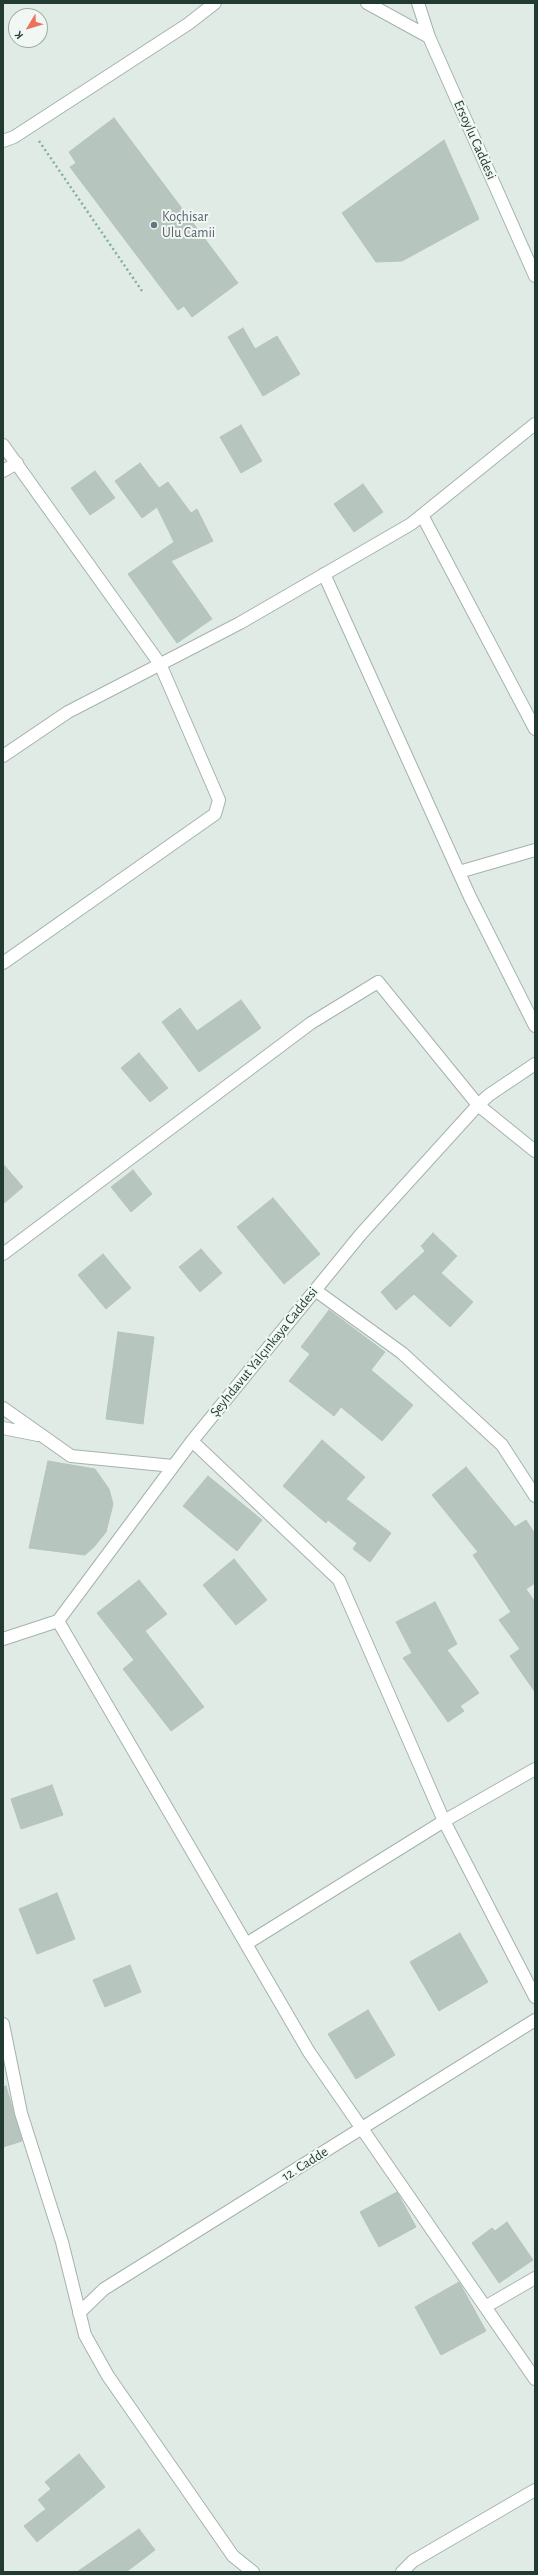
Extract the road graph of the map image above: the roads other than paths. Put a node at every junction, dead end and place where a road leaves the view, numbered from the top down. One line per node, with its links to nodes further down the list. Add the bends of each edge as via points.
1 (215, 3): 5 (street, via 188,24 29,127)
2 (367, 3): 4 (street)
3 (418, 3): 4 (street, Ersoylu Caddesi)
4 (429, 37): 6 (street, Ersoylu Caddesi)
5 (3, 141)
6 (535, 276)
7 (535, 424): 11 (street)
8 (3, 445): 9 (street)
9 (17, 463): 10 (street); 13 (street)
10 (3, 472)
11 (422, 514): 12 (street); 14 (street)
12 (324, 574): 13 (street, via 240,623); 17 (street)
13 (160, 664): 15 (street, via 68,712); 18 (street, via 219,800 215,814)
14 (535, 729)
15 (3, 756)
16 (535, 850): 17 (street)
17 (459, 872): 19 (street)
18 (3, 963)
19 (535, 1026)
20 (535, 1064): 21 (street, Şeyhdavut Yalçınkaya Caddesi, via 489,1095)
21 (478, 1106): 22 (street); 23 (street, via 378,982 311,1023); 24 (street, Şeyhdavut Yalçınkaya Caddesi, via 360,1234)
22 (535, 1151)
23 (3, 1254)
24 (315, 1290): 28 (street, Şeyhdavut Yalçınkaya Caddesi); 30 (street, via 402,1353 502,1444)
25 (3, 1408): 27 (street)
26 (3, 1428): 27 (street)
27 (43, 1436): 29 (street, via 71,1456)
28 (192, 1440): 29 (street, Şeyhdavut Yalçınkaya Caddesi); 34 (street, via 339,1580)
29 (173, 1466): 31 (street, Şeyhdavut Yalçınkaya Caddesi)
30 (535, 1496)
31 (58, 1621): 32 (street); 35 (street)
32 (3, 1639)
33 (535, 1769): 34 (street)
34 (444, 1821): 35 (street); 36 (street)
35 (246, 1944): 39 (street, via 310,2052)
36 (535, 1997)
37 (535, 2020): 39 (street, 12. Cadde)
38 (3, 2024): 42 (street, via 21,2113 62,2242)
39 (362, 2129): 41 (street); 42 (street, 12. Cadde, via 104,2289)
40 (535, 2278): 41 (street)
41 (485, 2307): 43 (street)
42 (80, 2313): 45 (street, via 85,2335 108,2376 233,2556)
43 (535, 2379)
44 (535, 2490): 46 (street, via 413,2562)
45 (253, 2572)
46 (402, 2572)

